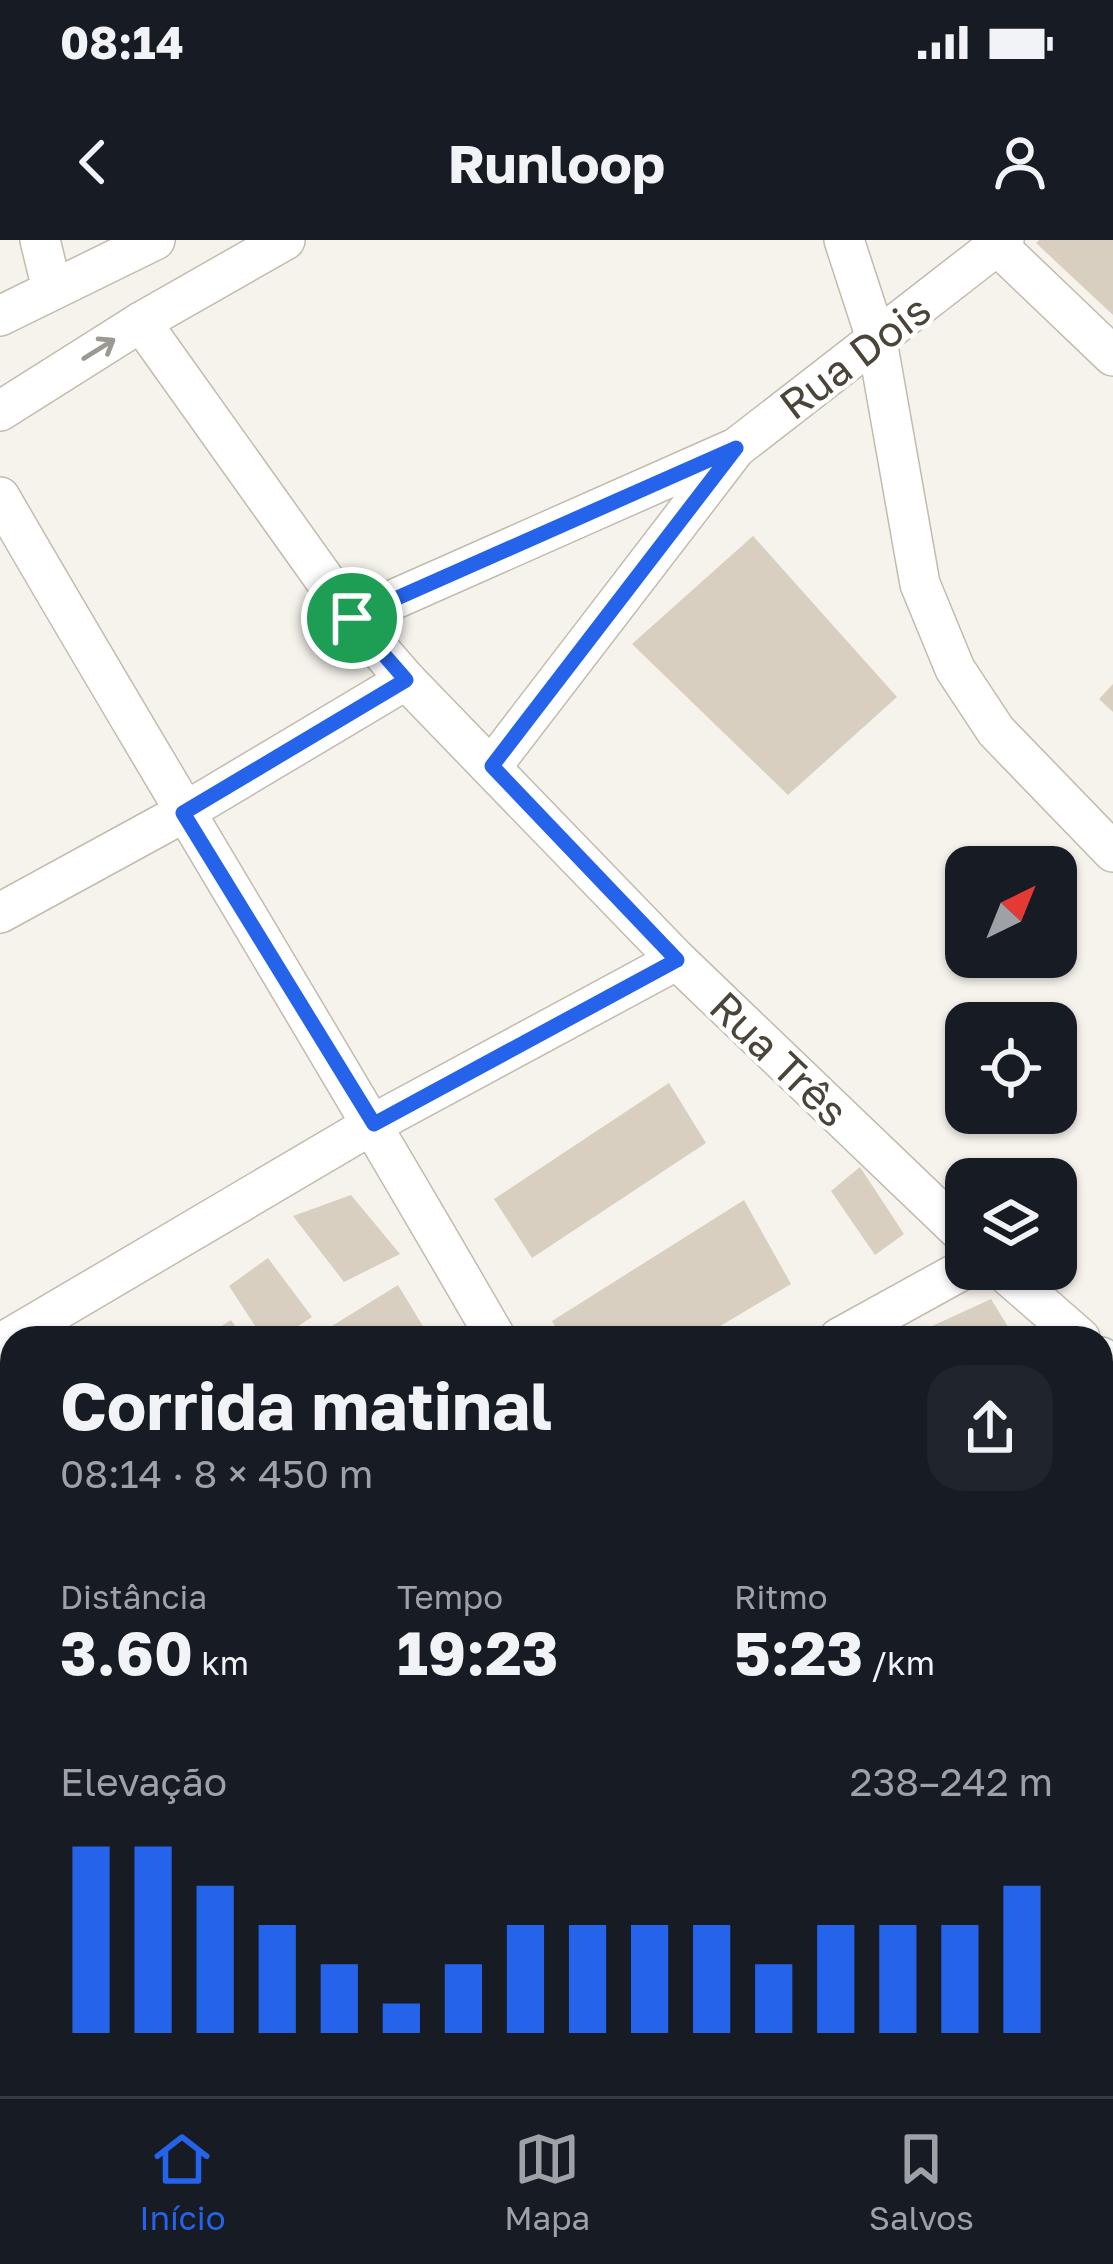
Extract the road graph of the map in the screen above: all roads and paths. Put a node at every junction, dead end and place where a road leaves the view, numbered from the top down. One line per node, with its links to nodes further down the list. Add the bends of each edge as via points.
1 (40, 240): 7 (street)
2 (155, 240): 7 (street)
3 (224, 240): 9 (street, via 224,268)
4 (285, 240): 9 (street)
5 (844, 240): 10 (street)
6 (1001, 243): 10 (street, Rua Dois); 11 (street)
7 (52, 289): 8 (street)
8 (0, 316)
9 (154, 316): 12 (street, one-way to 9); 15 (street, Rua Três)
10 (877, 341): 13 (street, Rua Dois); 19 (street, via 920,584 955,669 996,731)
11 (1113, 356)
12 (0, 411)
13 (736, 448): 15 (street); 17 (street, Rua Dois)
14 (0, 497): 18 (street)
15 (352, 618): 16 (street, Rua Três)
16 (406, 680): 17 (street, Rua Três); 18 (street)
17 (492, 766): 21 (street, Rua Três)
18 (183, 813): 20 (street); 22 (street)
19 (1113, 852)
20 (0, 913)
21 (677, 960): 22 (street); 23 (street, Rua Três)
22 (374, 1124): 26 (street); 27 (street)
23 (945, 1217)
24 (945, 1280): 28 (street)
25 (1025, 1290): 29 (street)
26 (31, 1326)
27 (489, 1326)
28 (861, 1326)
29 (1066, 1326)

